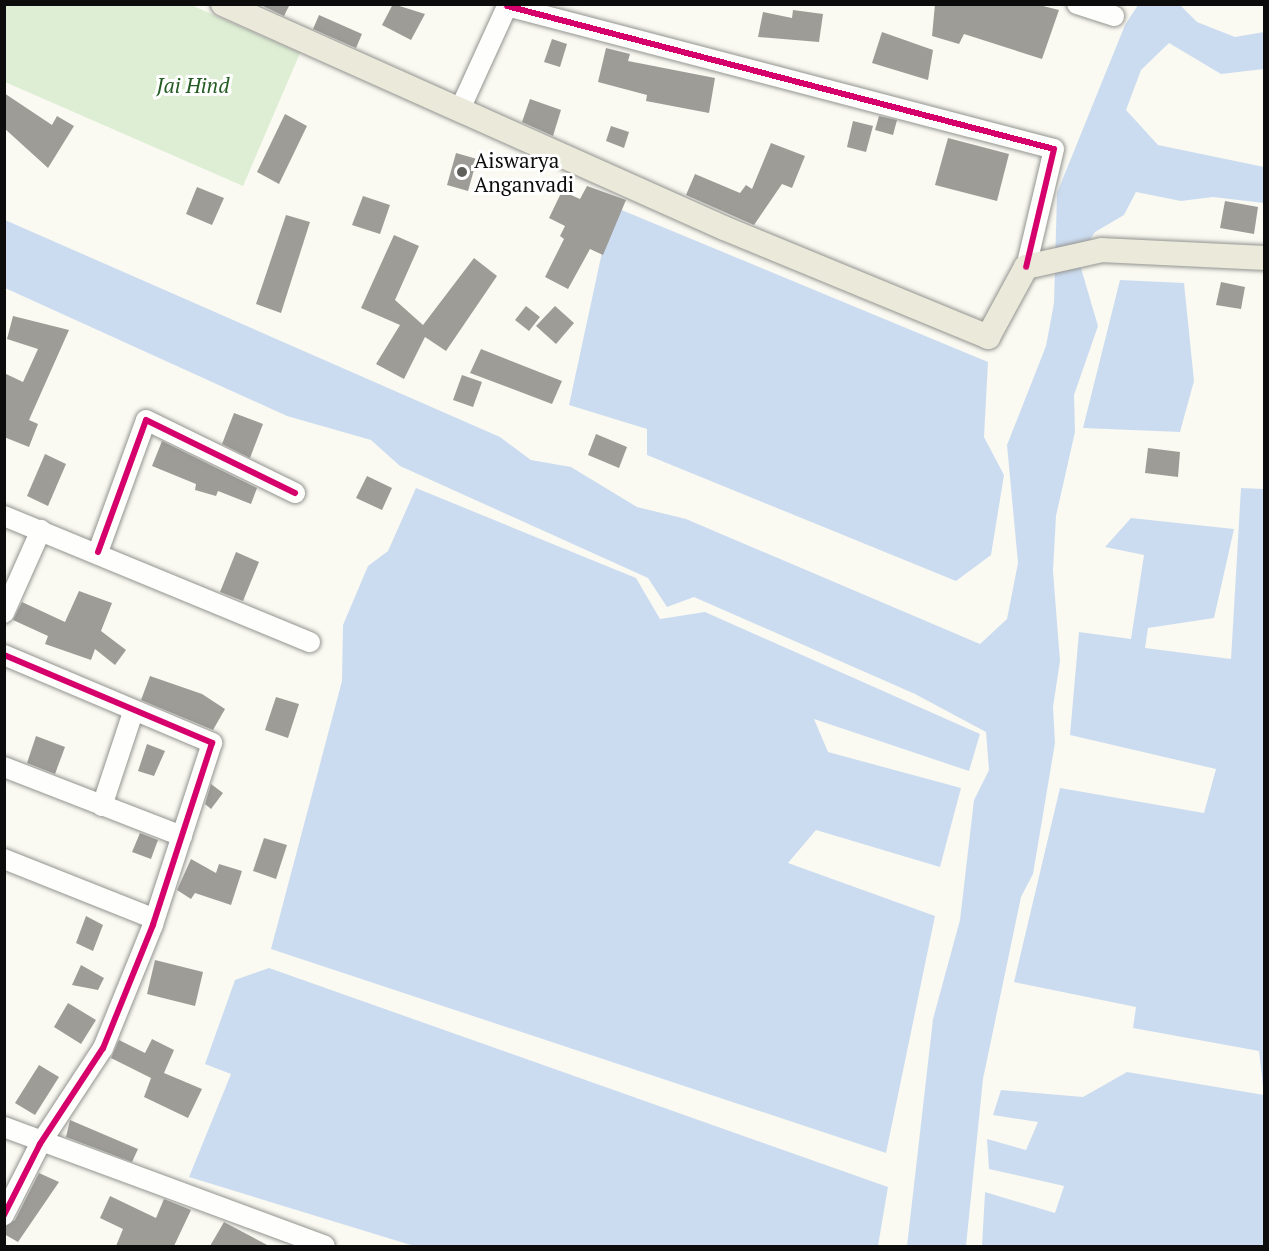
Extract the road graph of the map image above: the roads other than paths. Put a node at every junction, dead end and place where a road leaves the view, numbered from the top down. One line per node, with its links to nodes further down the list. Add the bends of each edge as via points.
1 (223, 4): 5 (main road)
2 (1077, 4): 4 (street)
3 (507, 5): 5 (street); 7 (street, via 1054,149)
4 (1114, 16)
5 (460, 109): 7 (main road, via 724,228 988,337)
6 (1264, 258): 7 (main road, via 1102,250)
7 (1026, 267)
8 (295, 493): 11 (street, via 146,420)
9 (4, 516): 10 (street)
10 (41, 530): 11 (street); 12 (street)
11 (98, 552): 13 (street)
12 (4, 613)
13 (310, 642)
14 (4, 655): 15 (street)
15 (133, 712): 17 (street); 18 (street, via 212,743)
16 (4, 766): 17 (street)
17 (102, 806): 18 (street)
18 (182, 836): 20 (street)
19 (4, 859): 20 (street)
20 (155, 919): 22 (street, via 103,1048)
21 (4, 1127): 22 (street)
22 (40, 1144): 23 (street); 24 (street)
23 (4, 1215)
24 (325, 1246)

